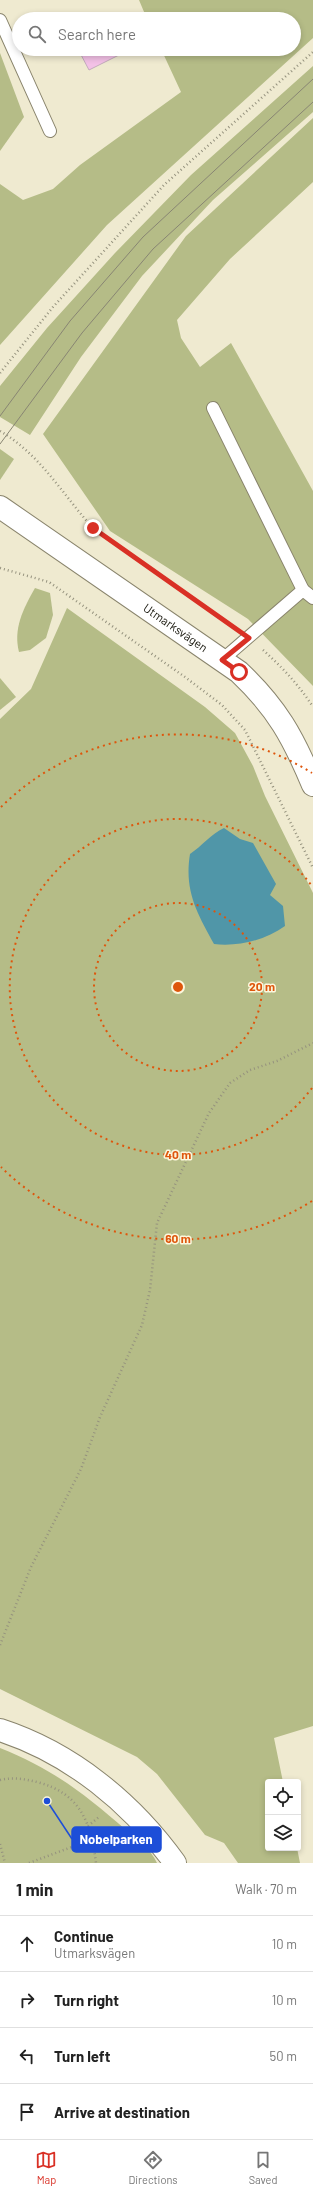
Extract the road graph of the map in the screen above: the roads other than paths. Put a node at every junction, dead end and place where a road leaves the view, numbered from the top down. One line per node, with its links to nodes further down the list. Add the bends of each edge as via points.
1 (0, 20): 2 (lane)
2 (12, 47)
3 (16, 56): 4 (lane)
4 (50, 131)
5 (213, 408): 7 (lane)
6 (0, 507): 8 (street, Utmarksvägen)
7 (308, 594): 8 (lane)
8 (222, 660): 9 (street, Utmarksvägen, via 260,691 277,712 296,744)
9 (313, 784)
10 (0, 1730): 11 (street, via 31,1742 96,1780 147,1828)
11 (175, 1863)

